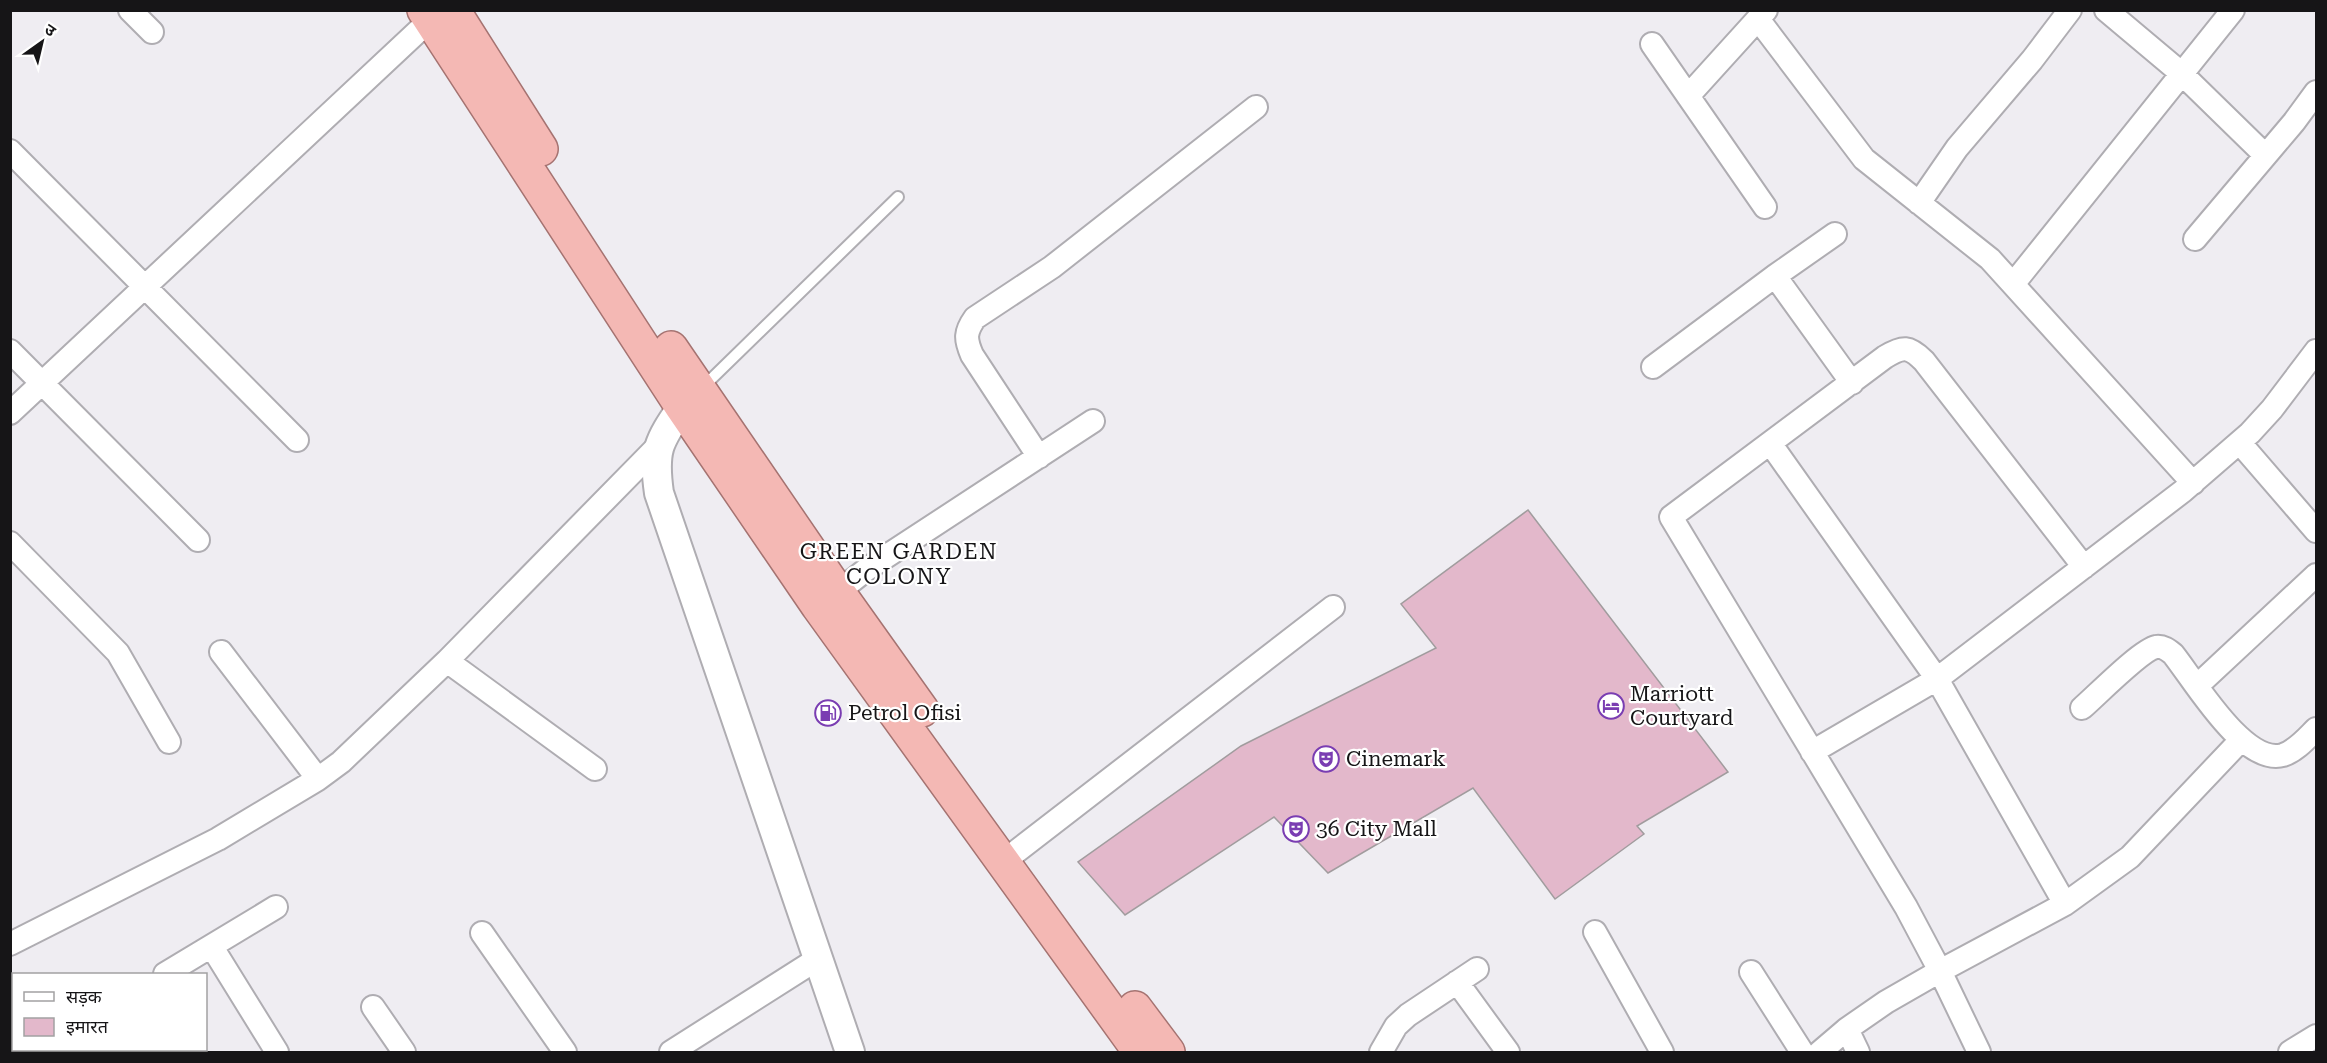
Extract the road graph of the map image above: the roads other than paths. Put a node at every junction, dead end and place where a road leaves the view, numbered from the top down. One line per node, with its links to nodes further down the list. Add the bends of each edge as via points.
1 (130, 10): 7 (street)
2 (2070, 10): 16 (street, via 1957,148)
3 (2106, 10): 9 (street)
4 (2233, 10): 9 (street)
5 (449, 15): 22 (street); 28 (highway)
6 (1762, 15): 11 (street); 16 (street, via 1853,147)
7 (152, 32)
8 (1652, 44): 11 (street)
9 (2181, 73): 14 (street); 21 (street)
10 (2316, 92): 14 (street)
11 (1688, 96): 17 (street)
12 (1256, 107): 35 (street, via 1061,260 975,318 969,327 965,337 972,355)
13 (10, 151): 22 (street)
14 (2265, 155): 19 (street)
15 (898, 197): 28 (lane)
16 (1919, 203): 21 (street)
17 (1765, 207)
18 (1835, 234): 20 (street)
19 (2195, 239)
20 (1775, 276): 25 (street); 26 (street)
21 (2014, 283): 36 (street)
22 (147, 286): 27 (street); 31 (street)
23 (10, 351): 27 (street)
24 (2316, 351): 33 (street, via 2272,409)
25 (1653, 367)
26 (1852, 383): 32 (street); 40 (street, via 1894,352 1916,352)
27 (42, 384): 29 (street); 38 (street)
28 (690, 399): 34 (street); 42 (highway); 55 (highway, via 818,606)
29 (10, 413)
30 (1093, 421): 35 (street)
31 (297, 440)
32 (1770, 442): 46 (street); 52 (street, via 1671,517)
33 (2240, 443): 36 (street); 37 (street)
34 (658, 446): 45 (street); 62 (street, via 659,493)
35 (1039, 457): 42 (street)
36 (2193, 483): 40 (street)
37 (2316, 531)
38 (198, 540)
39 (10, 543): 51 (street, via 118,653)
40 (2084, 567): 46 (street)
41 (2316, 575): 47 (street)
42 (838, 592): 55 (highway)
43 (1333, 607): 55 (street)
44 (221, 652): 54 (street)
45 (447, 661): 53 (street); 54 (street)
46 (1937, 679): 52 (street); 56 (street)
47 (2198, 686): 48 (street, via 2173,654 2156,647); 50 (street)
48 (2082, 708)
49 (2316, 729): 50 (street, via 2282,755 2261,752)
50 (2241, 740): 56 (street, via 2143,845)
51 (169, 742)
52 (1812, 752): 64 (street)
53 (595, 769)
54 (318, 779): 60 (street, via 218,839)
55 (1012, 854): 76 (highway); 77 (highway)
56 (2065, 904): 64 (street)
57 (276, 907): 61 (street)
58 (1595, 932): 80 (street)
59 (482, 933): 73 (street)
60 (10, 944)
61 (212, 947): 66 (street); 71 (street)
62 (819, 958): 74 (street); 75 (street)
63 (1477, 969): 67 (street)
64 (1940, 970): 69 (street); 84 (street)
65 (1751, 972): 81 (street)
66 (168, 973)
67 (1457, 982): 78 (street, via 1402,1021); 79 (street)
68 (373, 1007): 72 (street)
69 (1847, 1029): 82 (street); 83 (street)
70 (2316, 1036): 85 (street)
71 (277, 1053)
72 (404, 1053)
73 (565, 1053)
74 (671, 1053)
75 (850, 1053)
76 (1140, 1053)
77 (1168, 1053)
78 (1381, 1053)
79 (1508, 1053)
80 (1662, 1053)
81 (1802, 1053)
82 (1820, 1053)
83 (1858, 1053)
84 (1978, 1053)
85 (2290, 1053)

